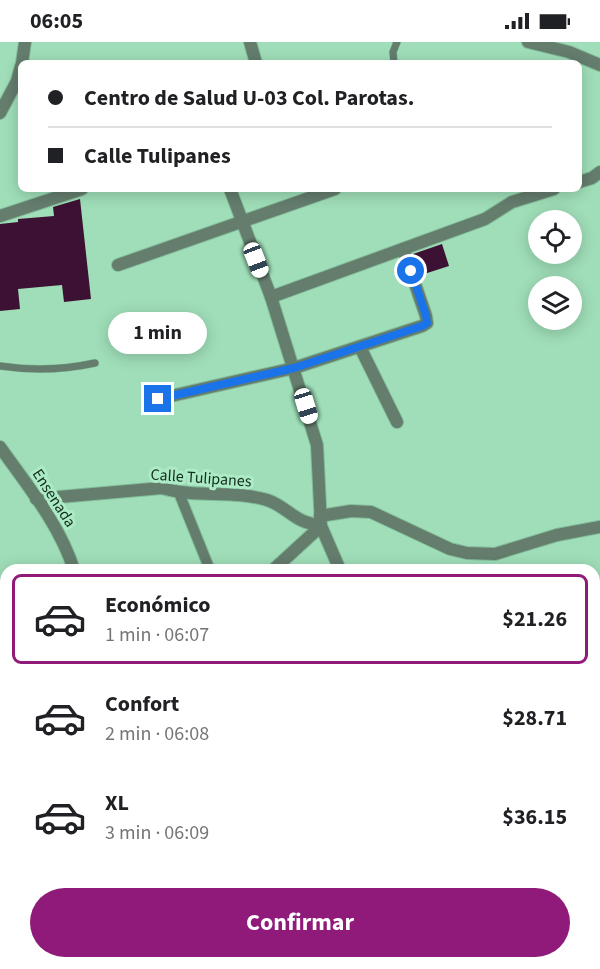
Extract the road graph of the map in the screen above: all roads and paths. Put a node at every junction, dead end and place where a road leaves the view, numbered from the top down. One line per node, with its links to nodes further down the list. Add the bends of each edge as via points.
1 (25, 42): 5 (street)
2 (250, 42): 6 (street)
3 (397, 42): 7 (lane)
4 (528, 42): 8 (street)
5 (22, 60)
6 (255, 60)
7 (394, 60)
8 (600, 65)
9 (18, 77): 10 (street)
10 (0, 111)
11 (600, 172): 12 (street)
12 (582, 181)
13 (73, 192): 17 (street)
14 (231, 192): 18 (street)
15 (327, 192): 18 (street)
16 (544, 192): 19 (street)
17 (0, 216)
18 (242, 223): 20 (street); 21 (street)
19 (403, 249): 21 (street); 22 (street, via 427,323)
20 (118, 265)
21 (271, 297): 25 (street)
22 (360, 347): 25 (street); 27 (street)
23 (95, 363): 24 (lane, via 41,370)
24 (0, 366)
25 (294, 368): 26 (street); 31 (street, via 317,445)
26 (158, 399)
27 (397, 422)
28 (0, 447): 30 (street, Ensenada)
29 (179, 493): 30 (street, Calle Tulipanes, via 162,488); 31 (street, Calle Tulipanes, via 266,500 298,518); 34 (street)
30 (36, 499): 33 (street, Ensenada)
31 (321, 521): 32 (street, via 351,511 371,512 450,549 495,554); 35 (street); 36 (street)
32 (600, 527)
33 (72, 564)
34 (208, 564)
35 (279, 564)
36 (338, 564)

